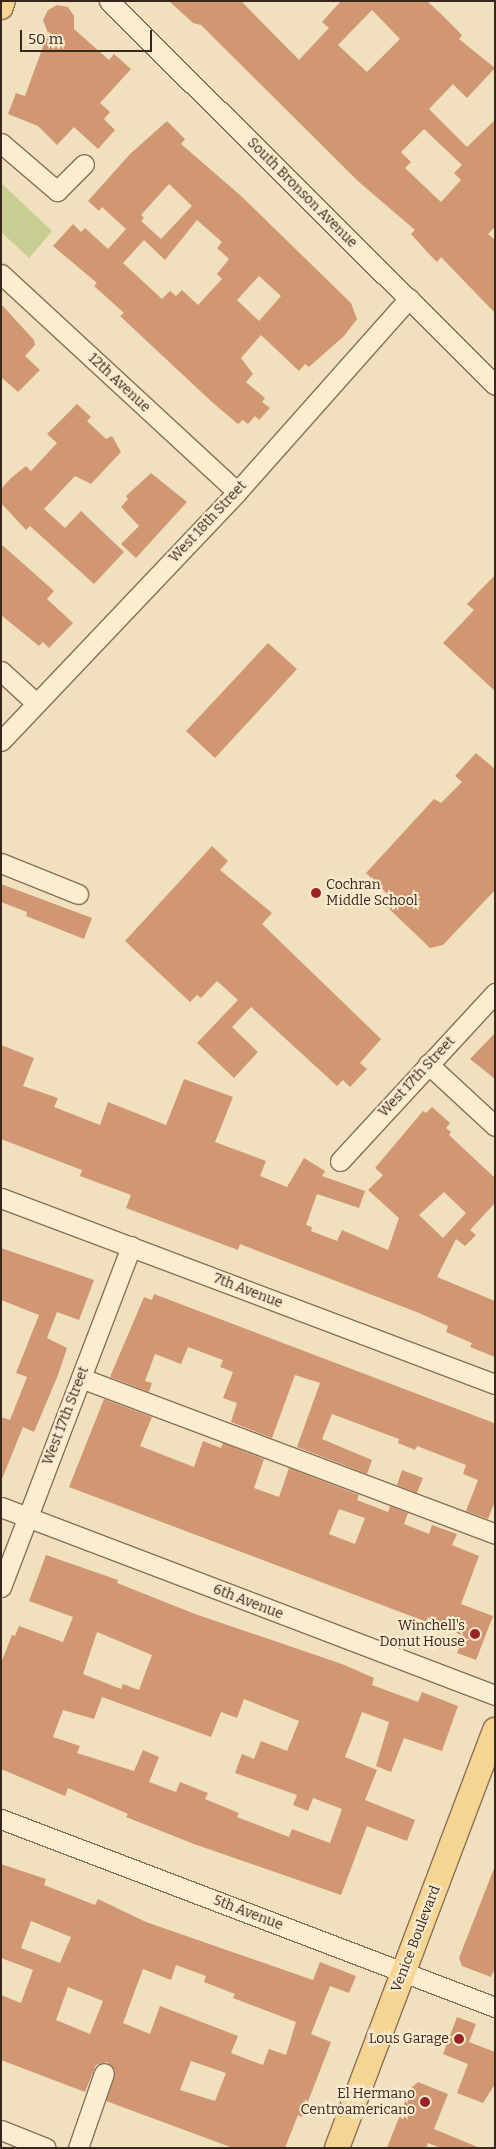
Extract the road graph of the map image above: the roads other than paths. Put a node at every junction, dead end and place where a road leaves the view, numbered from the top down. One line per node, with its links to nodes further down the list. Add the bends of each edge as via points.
1 (3, 1): 3 (main road)
2 (108, 1): 7 (street, South Bronson Avenue)
3 (1, 7)
4 (1, 143): 5 (street, via 58,191)
5 (84, 164)
6 (1, 274): 9 (street, 12th Avenue)
7 (409, 298): 8 (street, South Bronson Avenue); 9 (street, West 18th Street)
8 (495, 385)
9 (237, 492): 11 (street, West 18th Street)
10 (1, 671): 11 (street)
11 (36, 703): 12 (street, West 18th Street)
12 (1, 741)
13 (1, 862): 14 (street)
14 (78, 894)
15 (495, 993): 16 (street, West 17th Street)
16 (428, 1064): 17 (street); 18 (street, West 17th Street)
17 (495, 1126)
18 (340, 1161)
19 (1, 1198): 20 (street, 7th Avenue)
20 (131, 1246): 21 (street, West 17th Street); 22 (street, 7th Avenue)
21 (81, 1378): 24 (street, West 17th Street); 25 (street)
22 (495, 1384)
23 (1, 1508): 24 (street, 6th Avenue)
24 (27, 1517): 26 (street, West 17th Street); 27 (street, 6th Avenue)
25 (495, 1534)
26 (1, 1587)
27 (495, 1696)
28 (495, 1730): 30 (main road, Venice Boulevard)
29 (1, 1819): 30 (street, 5th Avenue)
30 (403, 1972): 31 (street, 5th Avenue); 36 (main road, Venice Boulevard)
31 (495, 2007)
32 (104, 2073): 35 (street)
33 (1, 2130): 34 (street)
34 (46, 2148)
35 (78, 2148)
36 (336, 2148)

